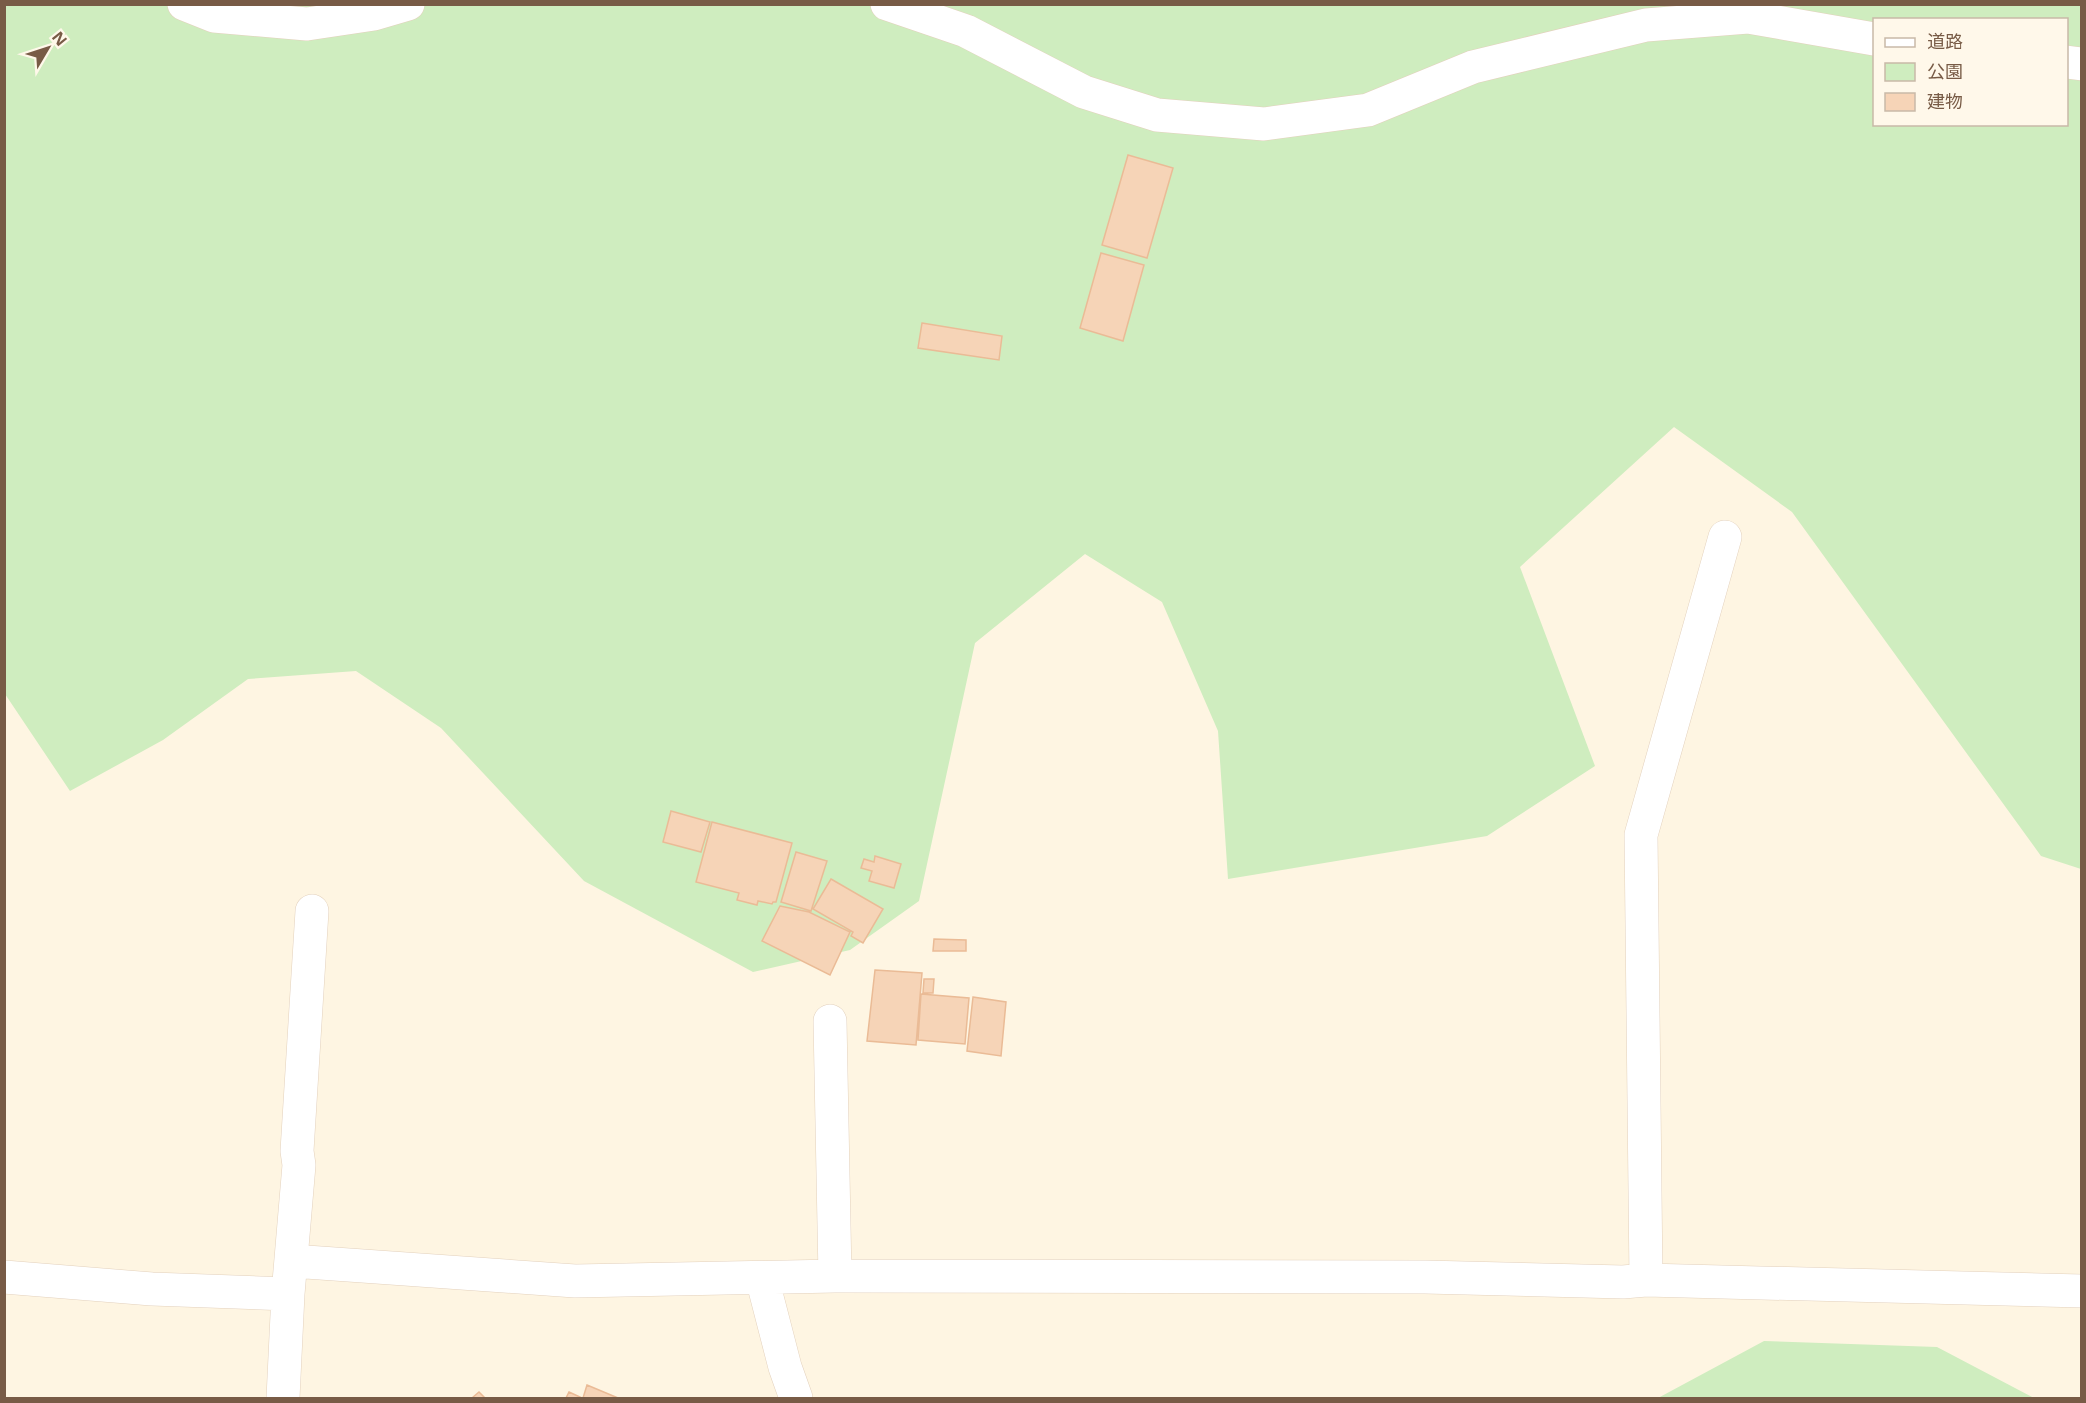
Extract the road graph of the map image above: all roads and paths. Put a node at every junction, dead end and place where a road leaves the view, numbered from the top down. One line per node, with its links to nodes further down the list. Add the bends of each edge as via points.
1 (184, 4): 2 (street, via 214,16 307,24 374,14)
2 (408, 4)
3 (887, 4): 4 (street, via 966,31 1084,92 1157,115 1264,124 1368,110 1473,67 1646,25 1748,17)
4 (1873, 39)
5 (1725, 537): 12 (street, via 1641,835)
6 (312, 911): 8 (street)
7 (830, 1021): 9 (street)
8 (292, 1261): 11 (street, via 575,1281); 14 (street)
9 (835, 1276): 11 (street); 12 (street)
10 (4, 1277): 14 (street, via 152,1289)
11 (762, 1278): 16 (street)
12 (1646, 1280): 13 (street)
13 (2082, 1291)
14 (288, 1294): 15 (street)
15 (283, 1398)
16 (796, 1398)

